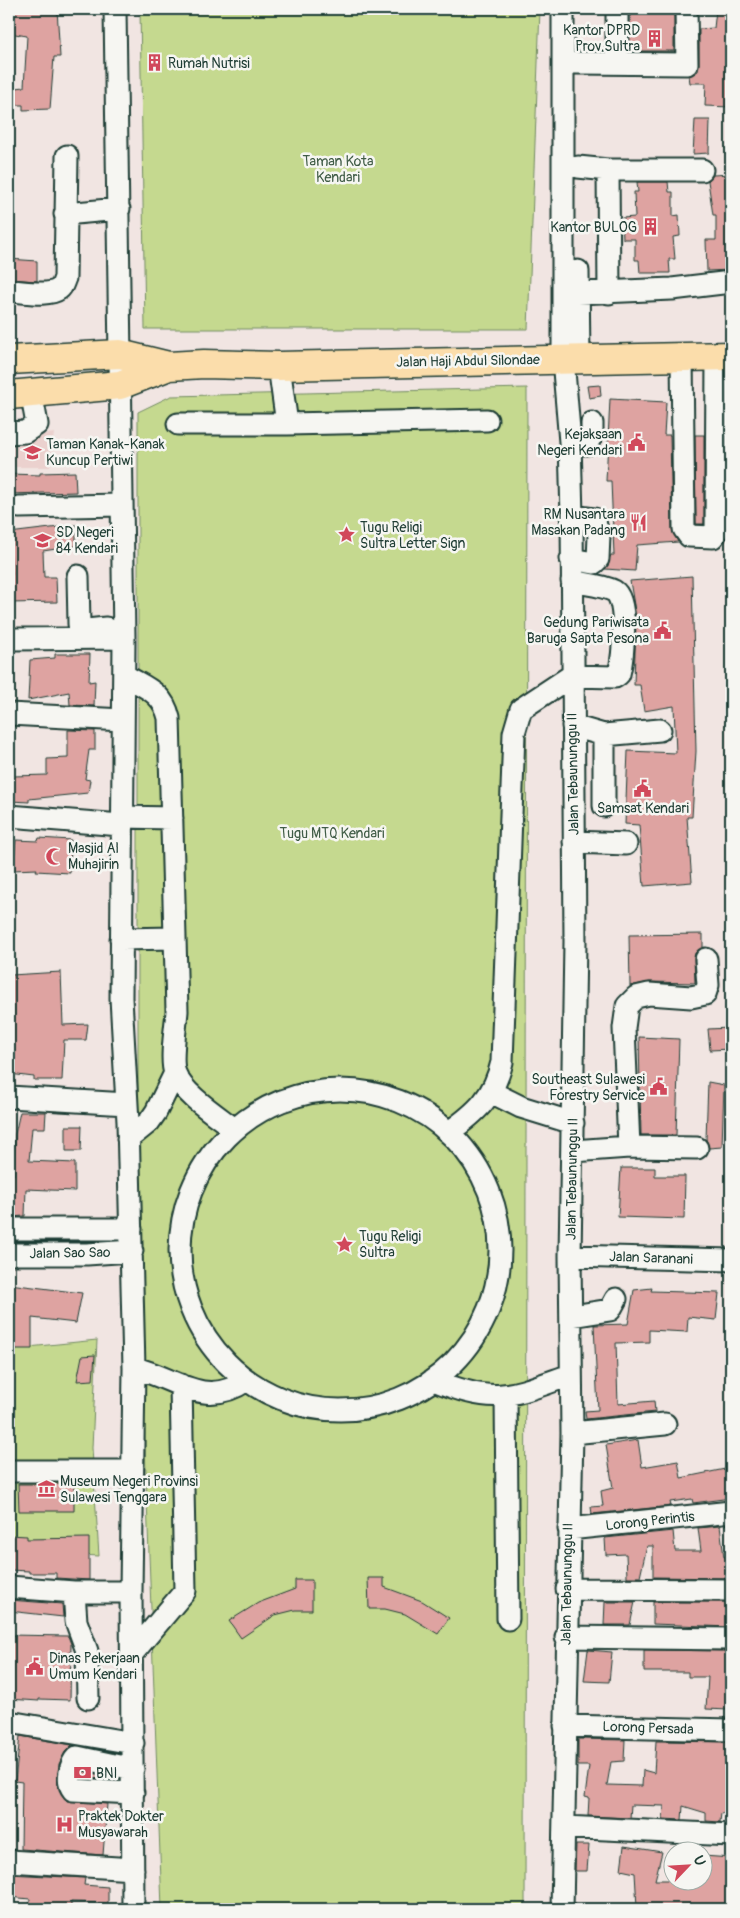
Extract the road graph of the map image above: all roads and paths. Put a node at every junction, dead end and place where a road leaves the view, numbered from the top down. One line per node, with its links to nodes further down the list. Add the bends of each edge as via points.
1 (116, 9): 12 (street)
2 (563, 9): 21 (street)
3 (577, 9): 6 (street)
4 (617, 9): 7 (street)
5 (686, 9): 7 (street, via 686,64)
6 (576, 63): 7 (street); 9 (street)
7 (617, 63)
8 (67, 156): 13 (street)
9 (578, 167): 10 (street); 16 (street)
10 (608, 170): 11 (street); 17 (street)
11 (702, 170)
12 (119, 209): 13 (street); 18 (street)
13 (65, 214): 15 (street, via 65,278 62,286 47,292)
14 (731, 282): 17 (street)
15 (9, 291)
16 (578, 293): 17 (street); 21 (street)
17 (609, 293)
18 (120, 354): 22 (highway); 23 (highway); 25 (street)
19 (682, 356): 20 (highway, Jalan Haji Abdul Silondae); 21 (highway, Jalan Haji Abdul Silondae); 31 (street)
20 (724, 356): 32 (street)
21 (571, 359): 24 (highway, Jalan Haji Abdul Silondae); 34 (street, Jalan Tebaununggu II)
22 (9, 360)
23 (169, 366): 24 (highway, Jalan Haji Abdul Silondae); 25 (highway)
24 (279, 366): 30 (street)
25 (120, 385): 26 (highway); 35 (street)
26 (20, 393): 33 (street, via 37,424 25,432)
27 (488, 420): 30 (street)
28 (592, 423): 34 (street, via 592,435 587,444)
29 (178, 424): 30 (street)
30 (287, 424)
31 (683, 430): 32 (street); 32 (street, via 684,529 688,536 713,537 716,533)
32 (718, 430)
33 (9, 433)
34 (570, 442): 38 (street, Jalan Tebaununggu II)
35 (122, 505): 36 (street); 39 (street)
36 (19, 507)
37 (78, 576): 39 (street, via 79,624 87,630)
38 (572, 581): 42 (street, Jalan Tebaununggu II); 42 (street, via 613,591 619,596 625,636 619,674 614,677)
39 (124, 632): 40 (street); 41 (street)
40 (12, 639)
41 (124, 675): 44 (street); 50 (street, via 160,696 167,707)
42 (571, 676): 45 (street, Jalan Tebaununggu II); 58 (street, via 521,709 514,733 504,1044 497,1081)
43 (9, 714): 44 (street)
44 (123, 720): 51 (street)
45 (573, 726): 47 (street); 52 (street, Jalan Tebaununggu II)
46 (660, 730): 47 (street)
47 (604, 735): 48 (street)
48 (604, 806)
49 (9, 816): 51 (street)
50 (172, 818): 51 (street); 54 (street)
51 (122, 821): 55 (street)
52 (574, 842): 53 (street); 61 (street, Jalan Tebaununggu II)
53 (626, 844)
54 (174, 938): 55 (street); 57 (street)
55 (121, 939): 60 (street)
56 (706, 959): 65 (street, via 708,986 705,994 691,997 649,994 636,997 628,1006 624,1028)
57 (175, 1073): 62 (street, via 189,1092); 64 (street, via 149,1122)
58 (491, 1092): 61 (street, via 521,1107); 63 (street, via 470,1117)
59 (9, 1097): 60 (street)
60 (127, 1104): 64 (street)
61 (573, 1123): 67 (street, Jalan Tebaununggu II)
62 (234, 1128): 63 (street, via 266,1106 303,1093 342,1089 382,1095 418,1110); 78 (street, via 207,1160 188,1196 180,1236 182,1278 194,1317 212,1345)
63 (449, 1132): 79 (street, via 475,1164 492,1200 500,1240 497,1280 485,1319 463,1353)
64 (128, 1139): 68 (street)
65 (629, 1147): 66 (street); 67 (street)
66 (697, 1148)
67 (573, 1151): 72 (street, Jalan Tebaununggu II)
68 (131, 1229): 69 (street, Jalan Sao Sao); 70 (street)
69 (9, 1230)
70 (132, 1251): 71 (street, Jalan Sao Sao); 76 (street)
71 (9, 1254)
72 (570, 1256): 73 (street, Jalan Saranani); 75 (street, Jalan Tebaununggu II)
73 (731, 1260)
74 (616, 1299): 75 (street, via 610,1310)
75 (572, 1316): 77 (street, Jalan Tebaununggu II)
76 (134, 1368): 80 (street, via 153,1372); 84 (street)
77 (570, 1375): 81 (street); 83 (street, Jalan Tebaununggu II)
78 (247, 1380): 79 (street, via 291,1403 340,1411 390,1403); 80 (street, via 226,1392 214,1394)
79 (434, 1380): 81 (street, via 473,1394)
80 (181, 1385): 96 (street, via 185,1591)
81 (506, 1396): 93 (street)
82 (665, 1424): 83 (street)
83 (572, 1433): 87 (street, Jalan Tebaununggu II)
84 (132, 1471): 85 (street); 92 (street)
85 (9, 1472)
86 (731, 1512): 87 (street, Lorong Perintis)
87 (568, 1529): 89 (street, Jalan Tebaununggu II)
88 (9, 1587): 91 (street)
89 (567, 1589): 90 (street); 94 (street, Jalan Tebaununggu II)
90 (731, 1590)
91 (74, 1592): 92 (street); 97 (street, via 74,1613 87,1651)
92 (131, 1592): 96 (street)
93 (508, 1619)
94 (566, 1637): 95 (street); 99 (street, Jalan Tebaununggu II)
95 (731, 1639)
96 (132, 1654): 101 (street)
97 (88, 1698)
98 (9, 1722): 101 (street)
99 (565, 1726): 100 (street, Lorong Persada); 104 (street, Jalan Tebaununggu II)
100 (731, 1730)
101 (133, 1743): 102 (street)
102 (133, 1769): 103 (street); 103 (street, via 77,1757 72,1762 69,1779 73,1790)
103 (133, 1793): 107 (street)
104 (564, 1827): 105 (street); 109 (street, Jalan Tebaununggu II)
105 (731, 1835)
106 (9, 1861): 107 (street)
107 (133, 1868): 108 (street)
108 (133, 1909)
109 (562, 1909)

